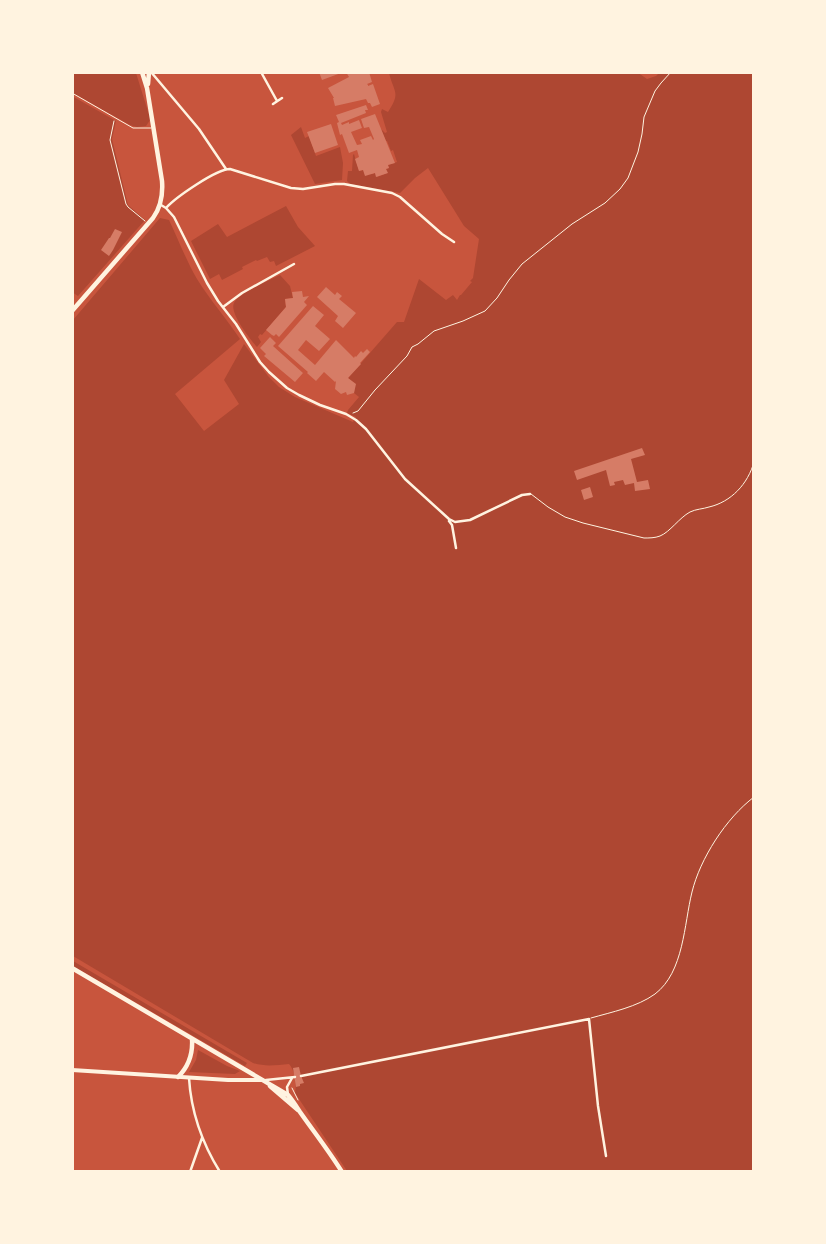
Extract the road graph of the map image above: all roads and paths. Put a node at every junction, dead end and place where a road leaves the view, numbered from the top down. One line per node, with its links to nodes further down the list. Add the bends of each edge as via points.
1 (142, 72): 5 (main road)
2 (150, 72): 5 (main road); 12 (street, via 199,129)
3 (261, 72): 8 (street)
4 (671, 72): 20 (path, via 655,91 644,118 638,152 620,189 522,264 485,311 434,331 412,347 358,411)
5 (147, 88): 11 (main road)
6 (72, 93): 10 (lane)
7 (282, 98): 8 (street)
8 (278, 101): 9 (street)
9 (273, 104)
10 (115, 118): 11 (lane, via 133,128); 15 (path, via 110,140 126,204)
11 (154, 127): 13 (main road, via 162,188)
12 (226, 169): 14 (street, via 200,182); 16 (street, via 286,187 303,189 344,184 392,193)
13 (160, 205): 14 (street); 19 (main road, via 153,218)
14 (166, 208): 18 (street)
15 (146, 222)
16 (454, 242)
17 (294, 264): 18 (street)
18 (223, 307): 20 (street, via 260,362 275,378 298,396)
19 (72, 311)
20 (343, 413): 23 (street, via 366,429 415,490)
21 (754, 462): 22 (lane, via 742,487 730,497 718,505 692,511 654,538 565,517)
22 (530, 494): 23 (street, via 470,520)
23 (449, 520): 24 (street)
24 (456, 548)
25 (754, 797): 27 (lane, via 738,811 704,858 692,892 678,956 662,987 640,1002)
26 (72, 968): 28 (main road)
27 (590, 1019): 30 (street); 38 (street)
28 (192, 1039): 31 (main road, via 190,1058); 33 (main road)
29 (72, 1070): 31 (main road)
30 (301, 1076)
31 (178, 1077): 32 (main road)
32 (189, 1078): 33 (main road); 37 (street)
33 (262, 1080): 34 (main road); 35 (street, via 294,1078 287,1087)
34 (267, 1084): 35 (main road); 36 (main road)
35 (288, 1095): 36 (main road)
36 (300, 1111): 41 (main road)
37 (202, 1138): 39 (street); 40 (street)
38 (606, 1156)
39 (190, 1172)
40 (220, 1172)
41 (342, 1172)

